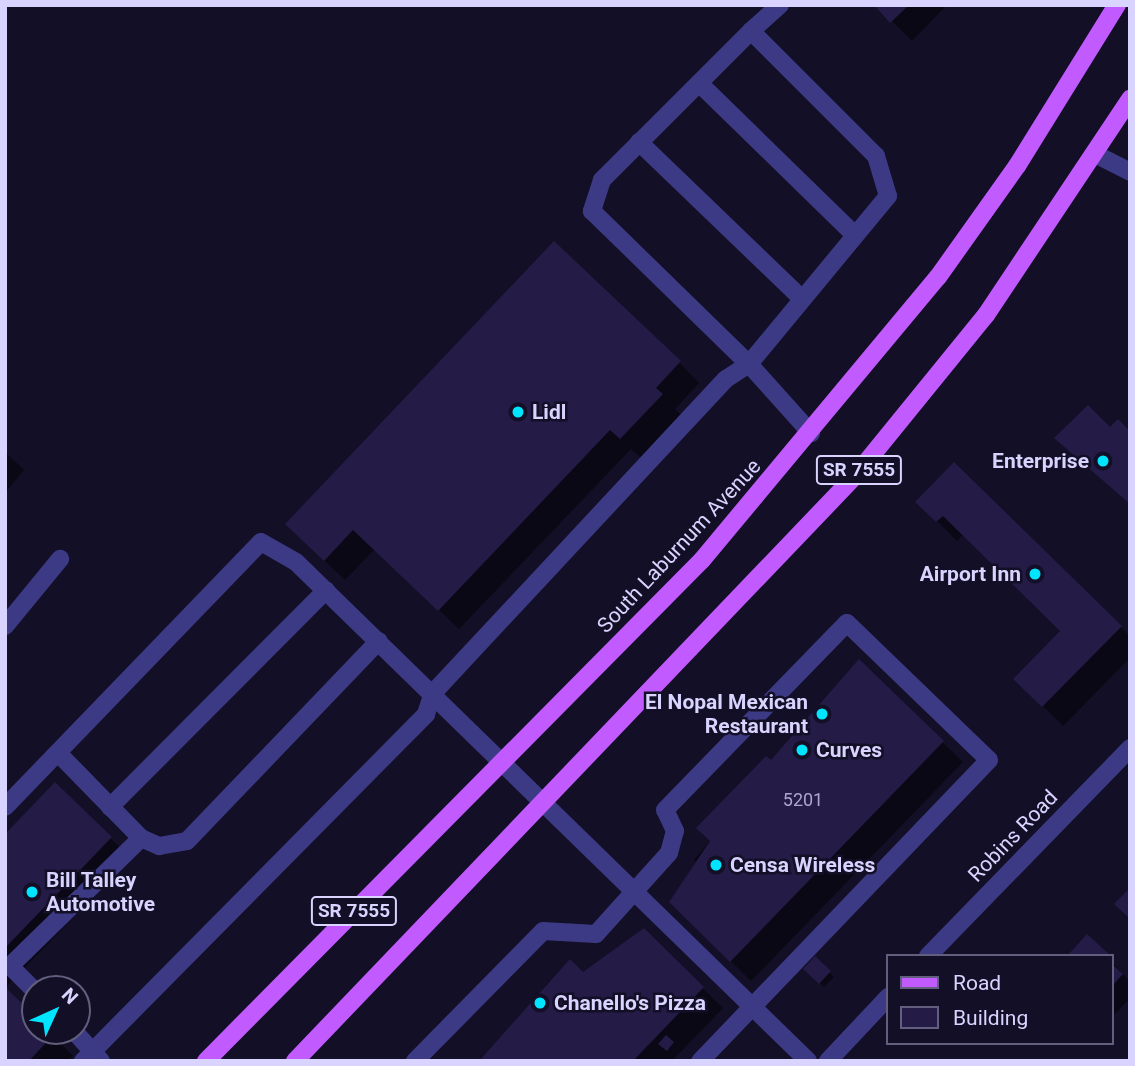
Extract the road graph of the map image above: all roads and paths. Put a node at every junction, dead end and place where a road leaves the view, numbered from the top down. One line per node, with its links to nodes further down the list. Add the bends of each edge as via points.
1 (780, 5): 3 (street)
2 (1116, 5): 12 (main road, South Laburnum Avenue / SR 7555, via 989,207)
3 (751, 30): 4 (street); 9 (street, via 876,156 888,195)
4 (699, 83): 6 (street); 9 (street)
5 (1130, 99): 7 (main road, SR 7555)
6 (639, 142): 10 (street); 11 (street, via 602,180 592,211)
7 (1097, 155): 8 (street); 21 (main road, SR 7555, via 986,315 855,476)
8 (1130, 172)
9 (855, 234): 10 (street)
10 (801, 298): 11 (street)
11 (749, 363): 12 (street); 17 (street, via 726,379)
12 (811, 433): 20 (main road, South Laburnum Avenue / SR 7555, via 702,560)
13 (60, 559): 15 (street)
14 (326, 590): 16 (street); 19 (street, via 296,562 261,542); 23 (street)
15 (5, 626)
16 (379, 641): 17 (street); 24 (street, via 187,841 159,846)
17 (433, 693): 20 (street); 30 (street, via 426,713)
18 (1130, 748): 26 (street, Robins Road)
19 (59, 754): 22 (street); 23 (street)
20 (503, 763): 21 (street); 31 (main road, South Laburnum Avenue / SR 7555)
21 (542, 803): 25 (street); 32 (main road, SR 7555)
22 (5, 807)
23 (110, 807): 24 (street)
24 (141, 838): 27 (street, via 10,965)
25 (634, 892): 29 (street); 29 (street, via 669,853 675,831 666,810 847,623 989,760); 33 (street, via 596,934 543,932)
26 (930, 954)
27 (21, 976)
28 (886, 999): 36 (street)
29 (752, 1007): 34 (street); 35 (street)
30 (93, 1057)
31 (206, 1061)
32 (295, 1061)
33 (415, 1061)
34 (700, 1061)
35 (808, 1061)
36 (828, 1061)

